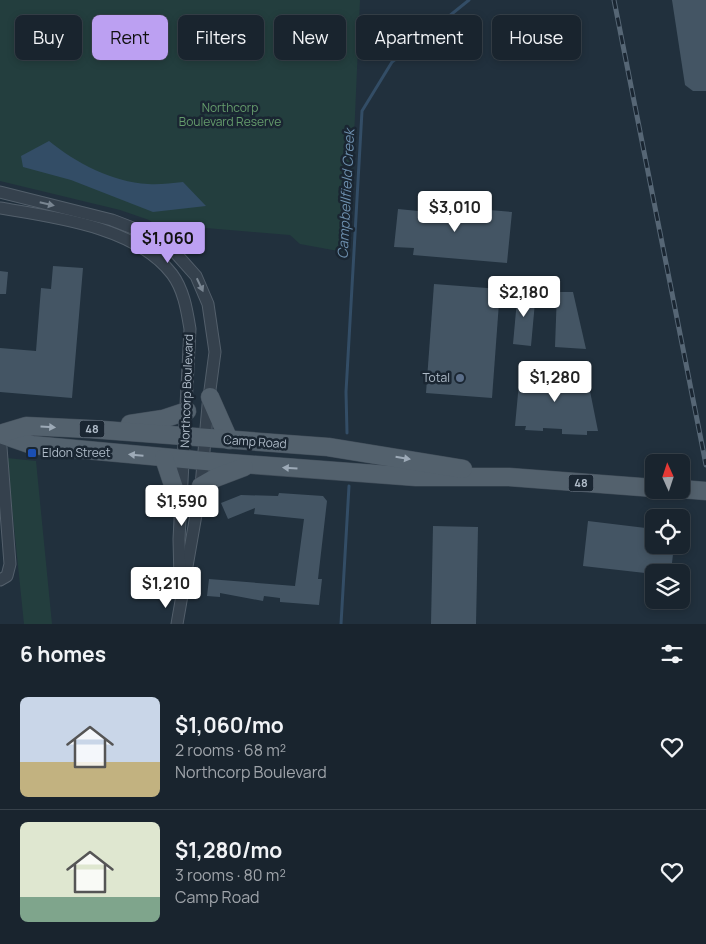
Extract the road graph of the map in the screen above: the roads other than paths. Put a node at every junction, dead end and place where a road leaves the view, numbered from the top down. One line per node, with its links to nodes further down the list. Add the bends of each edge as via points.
1 (0, 192): 3 (street, Northcorp Boulevard, one-way to 3, via 112,220 156,236 171,248 196,276 208,304 215,352)
2 (0, 208): 4 (street, Northcorp Boulevard, via 92,227 124,239 154,255 174,276 187,305 190,329)
3 (210, 397): 8 (street, Northcorp Boulevard); 9 (main road)
4 (187, 412): 5 (main road, via 152,422); 7 (street, Northcorp Boulevard)
5 (90, 429): 6 (main road, Camp Road / 48, one-way to 5, via 26,426); 7 (main road, Camp Road / 48)
6 (0, 434): 10 (main road, Camp Road / 48, one-way to 6, via 32,445); 20 (street, via 10,564)
7 (185, 436): 8 (main road, Camp Road / 48); 11 (street, Northcorp Boulevard)
8 (205, 438): 9 (main road, Camp Road / 48); 12 (street, Northcorp Boulevard)
9 (229, 440): 14 (main road, Camp Road / 48, one-way to 14, via 354,451)
10 (164, 458): 11 (main road, Camp Road / 48); 19 (main road)
11 (184, 460): 12 (main road, Camp Road / 48); 19 (street, Northcorp Boulevard)
12 (203, 461): 13 (main road, Camp Road / 48); 15 (street, Northcorp Boulevard)
13 (249, 465): 14 (main road, Camp Road / 48, one-way to 13, via 416,477); 15 (main road)
14 (508, 478): 16 (main road, Camp Road / 48)
15 (201, 486): 21 (street, Northcorp Boulevard)
16 (645, 487)
17 (690, 490): 18 (main road)
18 (703, 491)
19 (181, 509): 21 (street, Northcorp Boulevard)
20 (3, 578)
21 (180, 597): 22 (street)
22 (177, 624)

